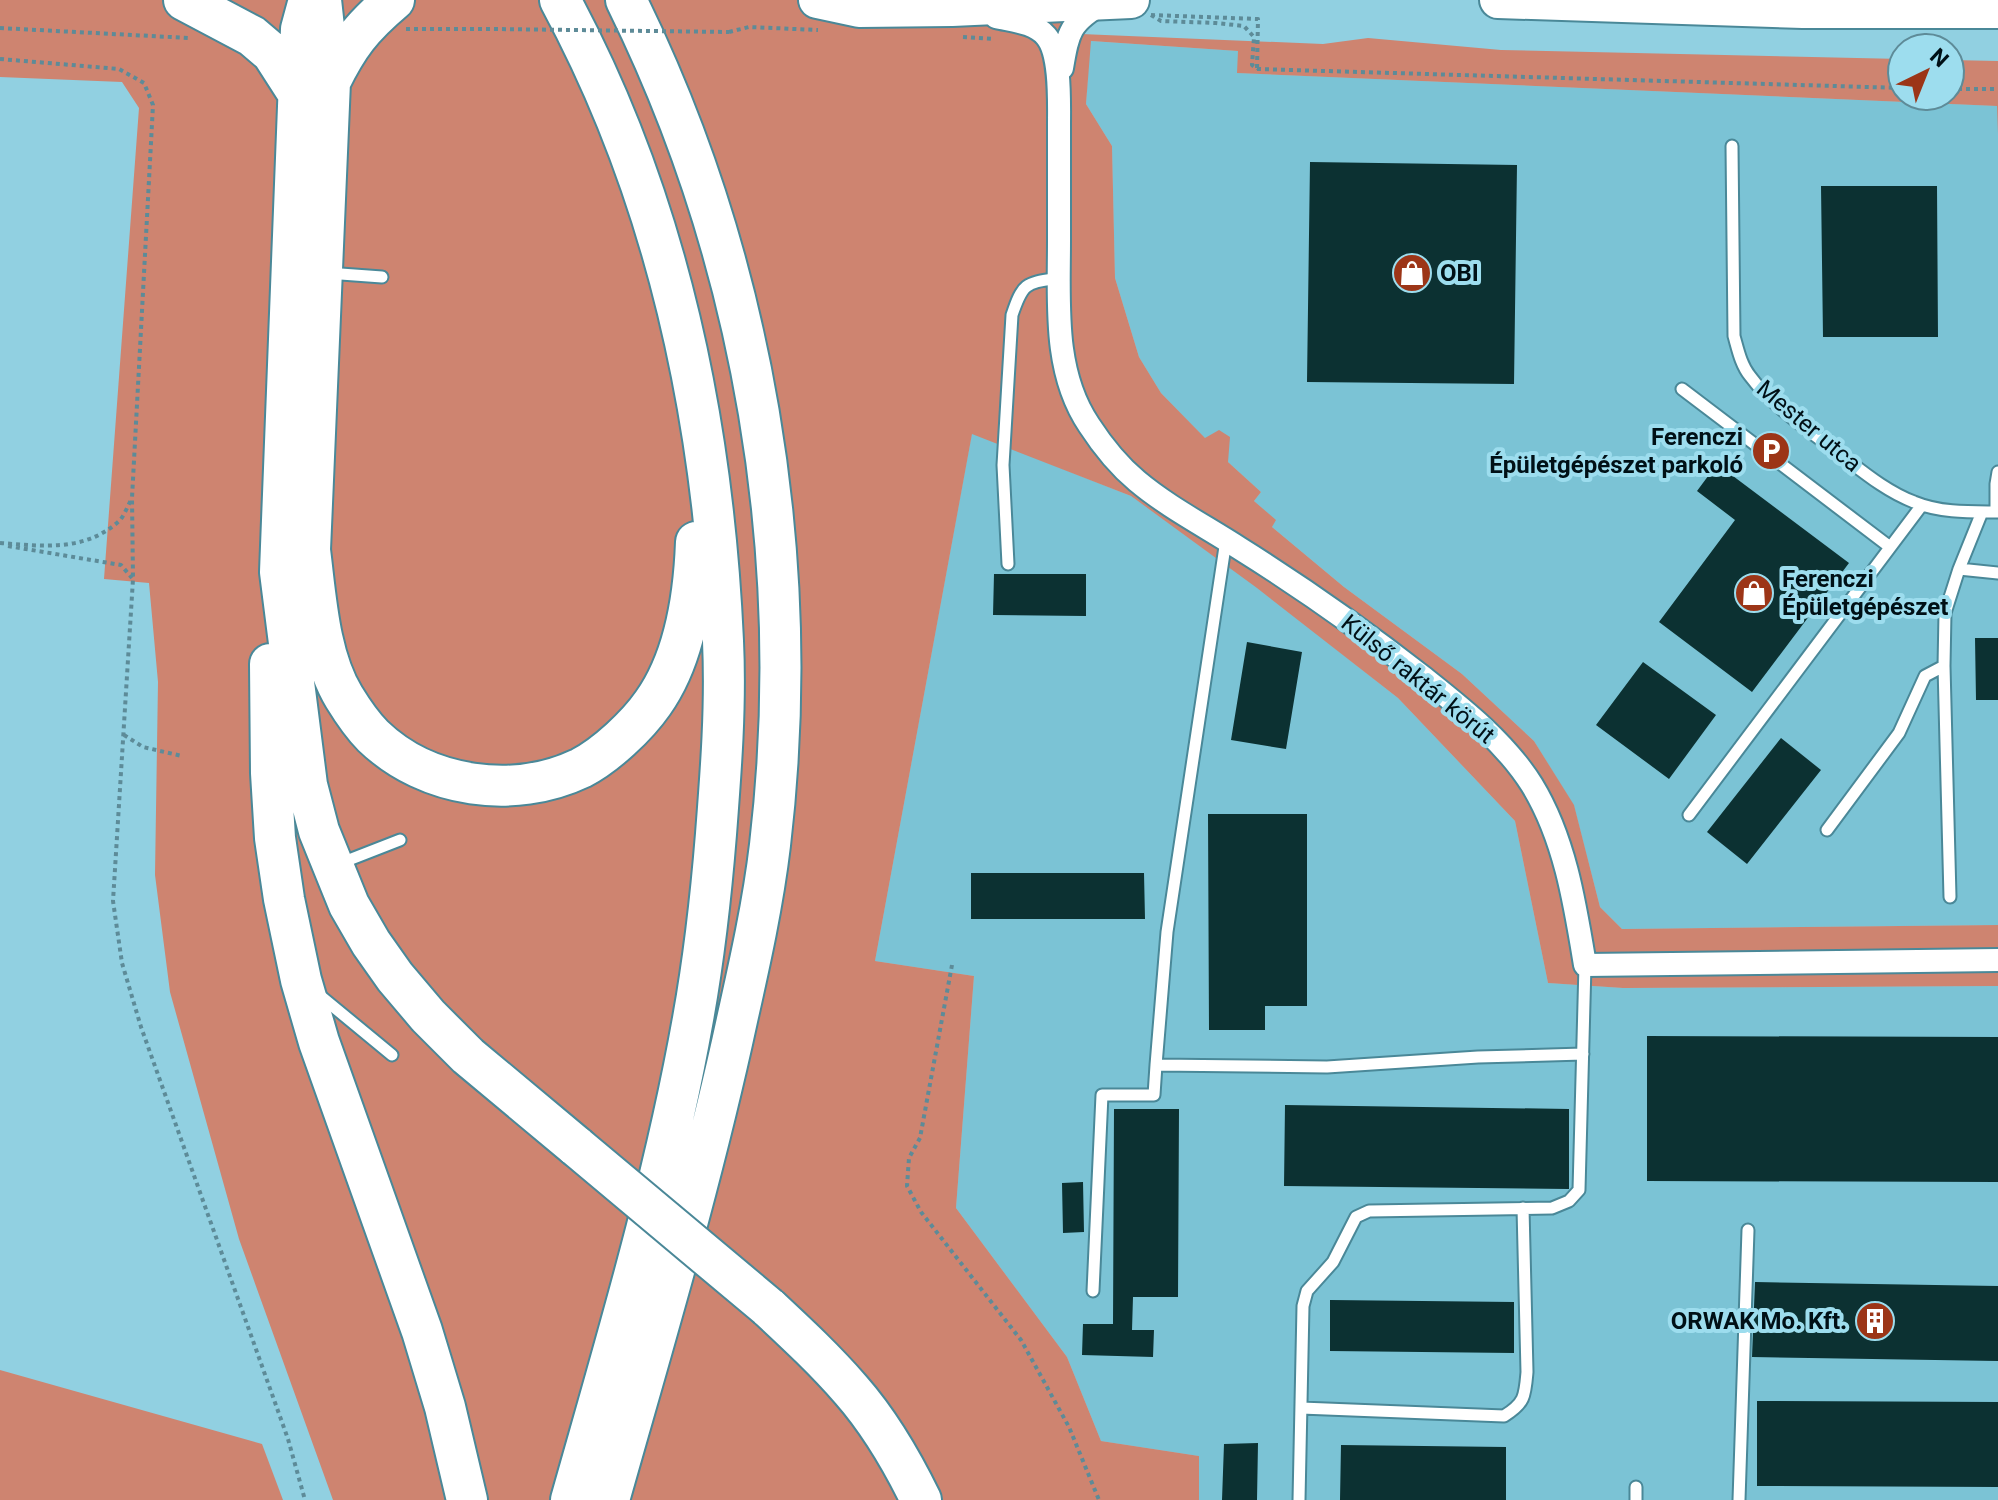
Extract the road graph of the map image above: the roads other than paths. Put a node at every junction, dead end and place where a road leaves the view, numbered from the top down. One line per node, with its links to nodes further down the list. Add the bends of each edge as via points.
1 (184, 0): 14 (highway, via 252,36)
2 (308, 0): 14 (highway, via 301,29)
3 (321, 0): 14 (highway)
4 (394, 0): 14 (highway)
5 (560, 0): 21 (highway, via 638,173 675,298)
6 (626, 0): 50 (highway, via 714,218 735,295 767,472 780,593 780,679 770,846 754,942 715,1121)
7 (817, 0): 10 (main road, via 859,9)
8 (1498, 0): 11 (main road)
9 (1129, 5): 10 (main road); 15 (street, Külső raktár körút, via 1087,12 1077,22 1068,35)
10 (952, 8): 15 (street, Külső raktár körút, via 1039,30 1054,48)
11 (1942, 10): 12 (main road); 13 (street, via 1968,27)
12 (1998, 10)
13 (1998, 27)
14 (315, 89): 17 (highway); 28 (highway)
15 (1059, 89): 19 (street, Külső raktár körút)
16 (1732, 146): 23 (lane, Mester utca, via 1734,336 1747,373 1764,393 1860,469)
17 (321, 273): 18 (lane); 28 (highway)
18 (382, 277)
19 (1059, 278): 26 (street, Külső raktár körút, via 1061,348 1071,389 1088,423 1136,480); 29 (lane, via 1024,288 1012,315 1003,465)
20 (1682, 389): 27 (lane)
21 (697, 398): 28 (highway, via 695,576 680,647 652,704 611,747 583,767 535,783 503,786 450,779 397,755 372,735 342,695 317,606); 49 (highway, via 723,643 722,758 710,902 671,1125)
22 (1998, 472): 25 (lane)
23 (1922, 505): 24 (lane, Mester utca); 27 (lane)
24 (1982, 512): 25 (lane, Mester utca); 30 (lane)
25 (1997, 512)
26 (1226, 539): 39 (street, Külső raktár körút, via 1392,653 1507,753 1532,785 1551,823 1572,889); 43 (lane, via 1167,932)
27 (1890, 547): 33 (lane)
28 (295, 561): 36 (highway, via 300,742 319,831); 40 (highway, via 270,656 271,773 275,838)
29 (1008, 564)
30 (1959, 569): 31 (lane); 32 (lane, via 1945,613)
31 (1998, 573)
32 (1944, 666): 34 (lane, via 1925,676 1899,733); 37 (lane)
33 (1689, 815)
34 (1827, 830)
35 (400, 840): 36 (lane)
36 (333, 866): 51 (highway, bridge, via 371,943 428,1016 468,1056 809,1345 881,1429)
37 (1950, 897)
38 (1998, 960): 39 (street)
39 (1585, 965): 41 (lane)
40 (301, 980): 42 (lane); 48 (highway, via 422,1331)
41 (1583, 1054): 43 (lane, via 1327,1067); 44 (lane, via 1579,1190 1552,1208)
42 (392, 1055)
43 (1156, 1065): 46 (lane, via 1154,1095 1102,1095)
44 (1523, 1208): 47 (lane, via 1369,1211 1356,1217 1333,1262 1307,1291); 47 (lane, via 1527,1372 1517,1408 1504,1416)
45 (1748, 1230): 53 (lane)
46 (1093, 1291)
47 (1301, 1408): 52 (lane)
48 (467, 1500)
49 (571, 1500)
50 (609, 1500)
51 (921, 1500)
52 (1299, 1500)
53 (1739, 1500)

